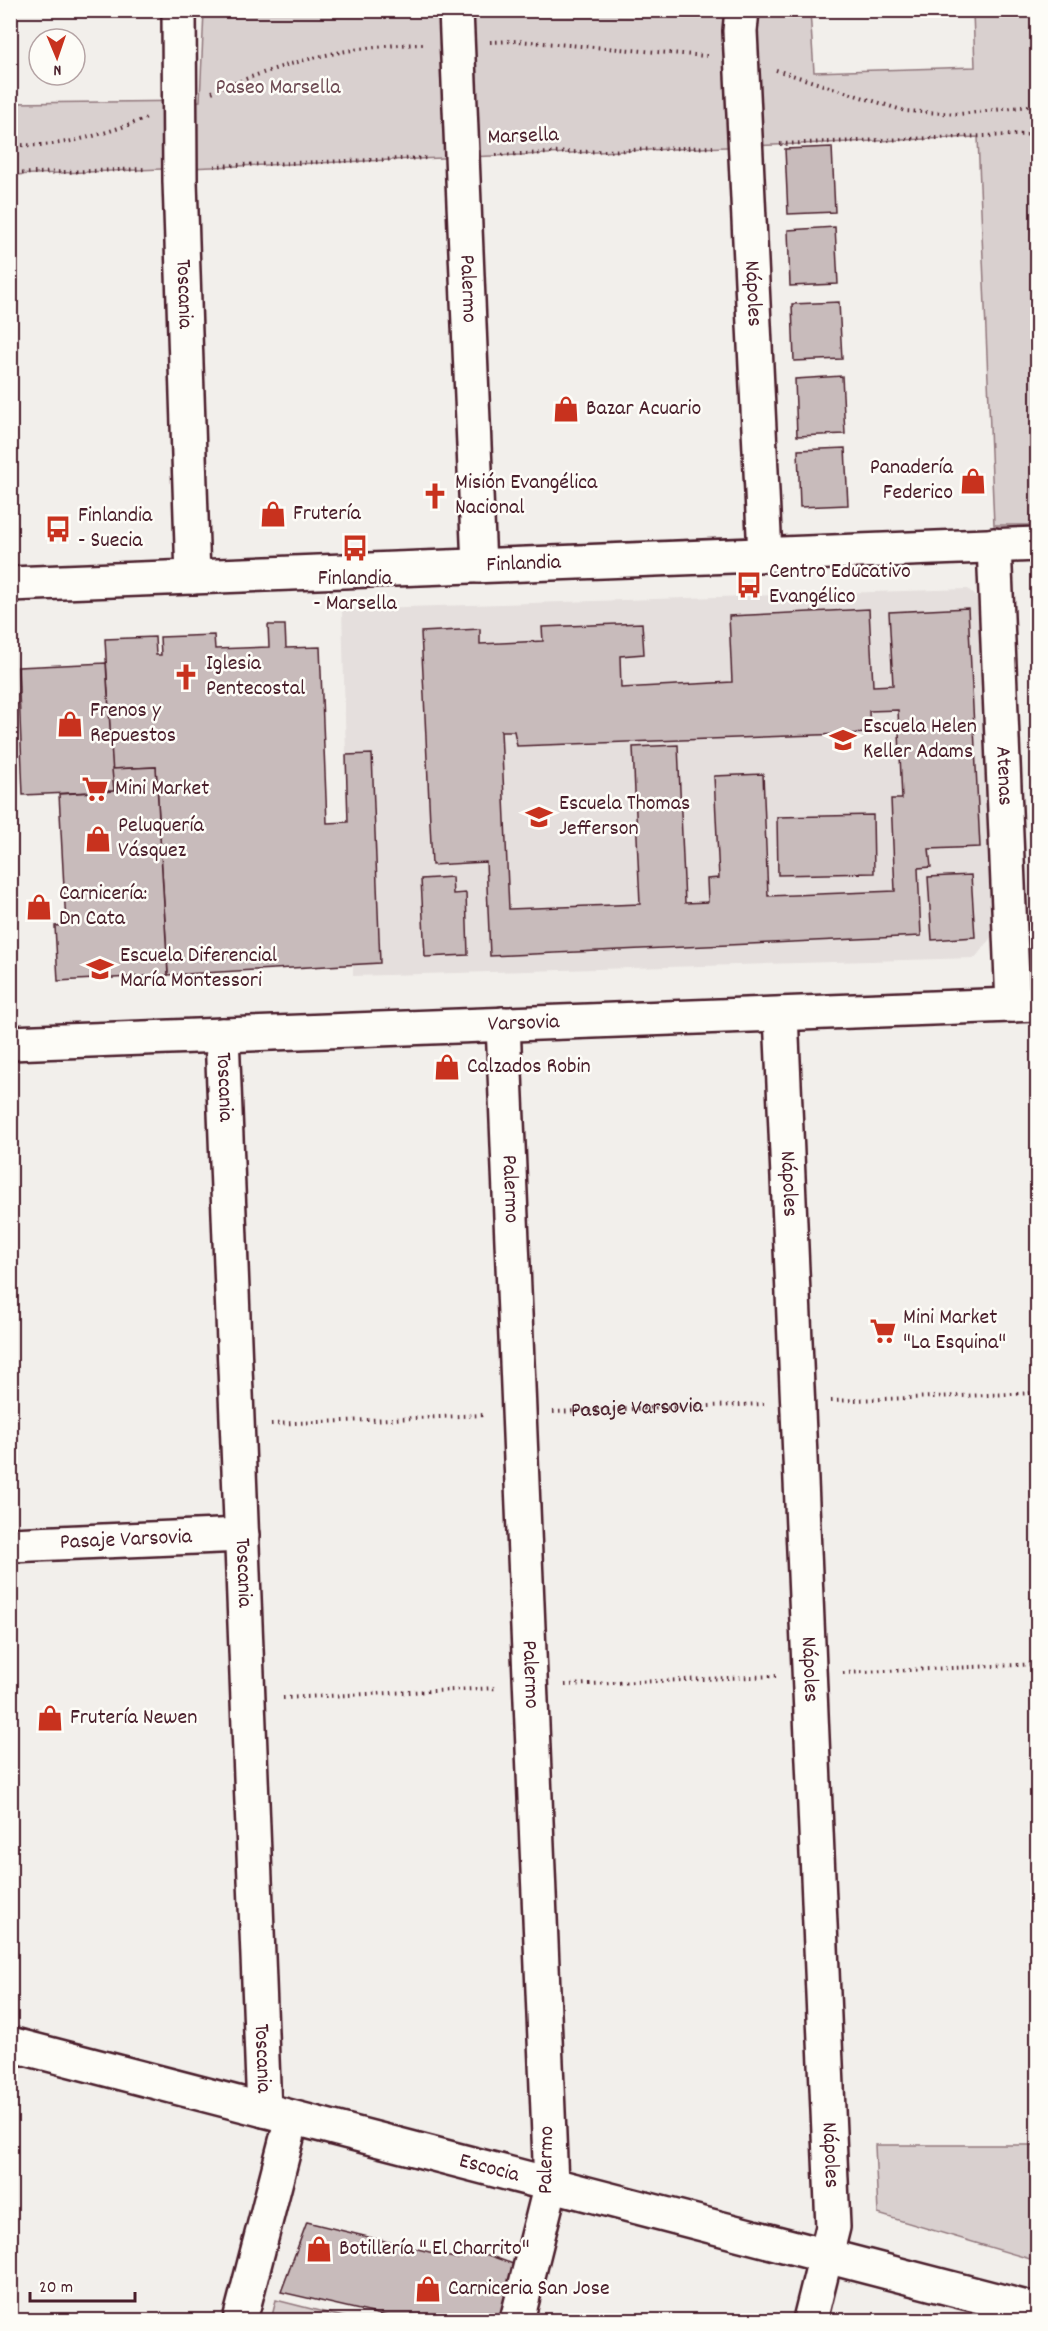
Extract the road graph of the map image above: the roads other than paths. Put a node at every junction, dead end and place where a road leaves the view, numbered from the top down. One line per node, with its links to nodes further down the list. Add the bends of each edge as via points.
1 (179, 10): 8 (street, Toscania)
2 (456, 10): 7 (street, Palermo)
3 (736, 17): 6 (street, Nápoles, via 742,63)
4 (1038, 544): 5 (street, Finlandia)
5 (994, 546): 6 (street, Finlandia); 10 (street, Atenas)
6 (765, 555): 7 (street, Finlandia)
7 (479, 566): 8 (street, Finlandia)
8 (193, 577): 9 (street, Finlandia)
9 (10, 584)
10 (1025, 1005): 11 (street, Varsovia)
11 (781, 1014): 12 (street, Varsovia); 20 (street, Nápoles, via 833,2227)
12 (503, 1024): 13 (street, Varsovia); 19 (street, Palermo)
13 (222, 1035): 14 (street, Varsovia); 15 (street, Toscania)
14 (10, 1043)
15 (242, 1535): 16 (street, Pasaje Varsovia); 18 (street, Toscania, via 248,1699)
16 (10, 1545)
17 (10, 2044): 18 (street, Escocia)
18 (278, 2114): 19 (street, Escocia); 22 (street, Toscania)
19 (551, 2184): 20 (street, Escocia); 23 (street, Palermo)
20 (827, 2256): 21 (street, Escocia); 24 (street, Nápoles)
21 (1038, 2311)
22 (240, 2320)
23 (517, 2320)
24 (810, 2320)

